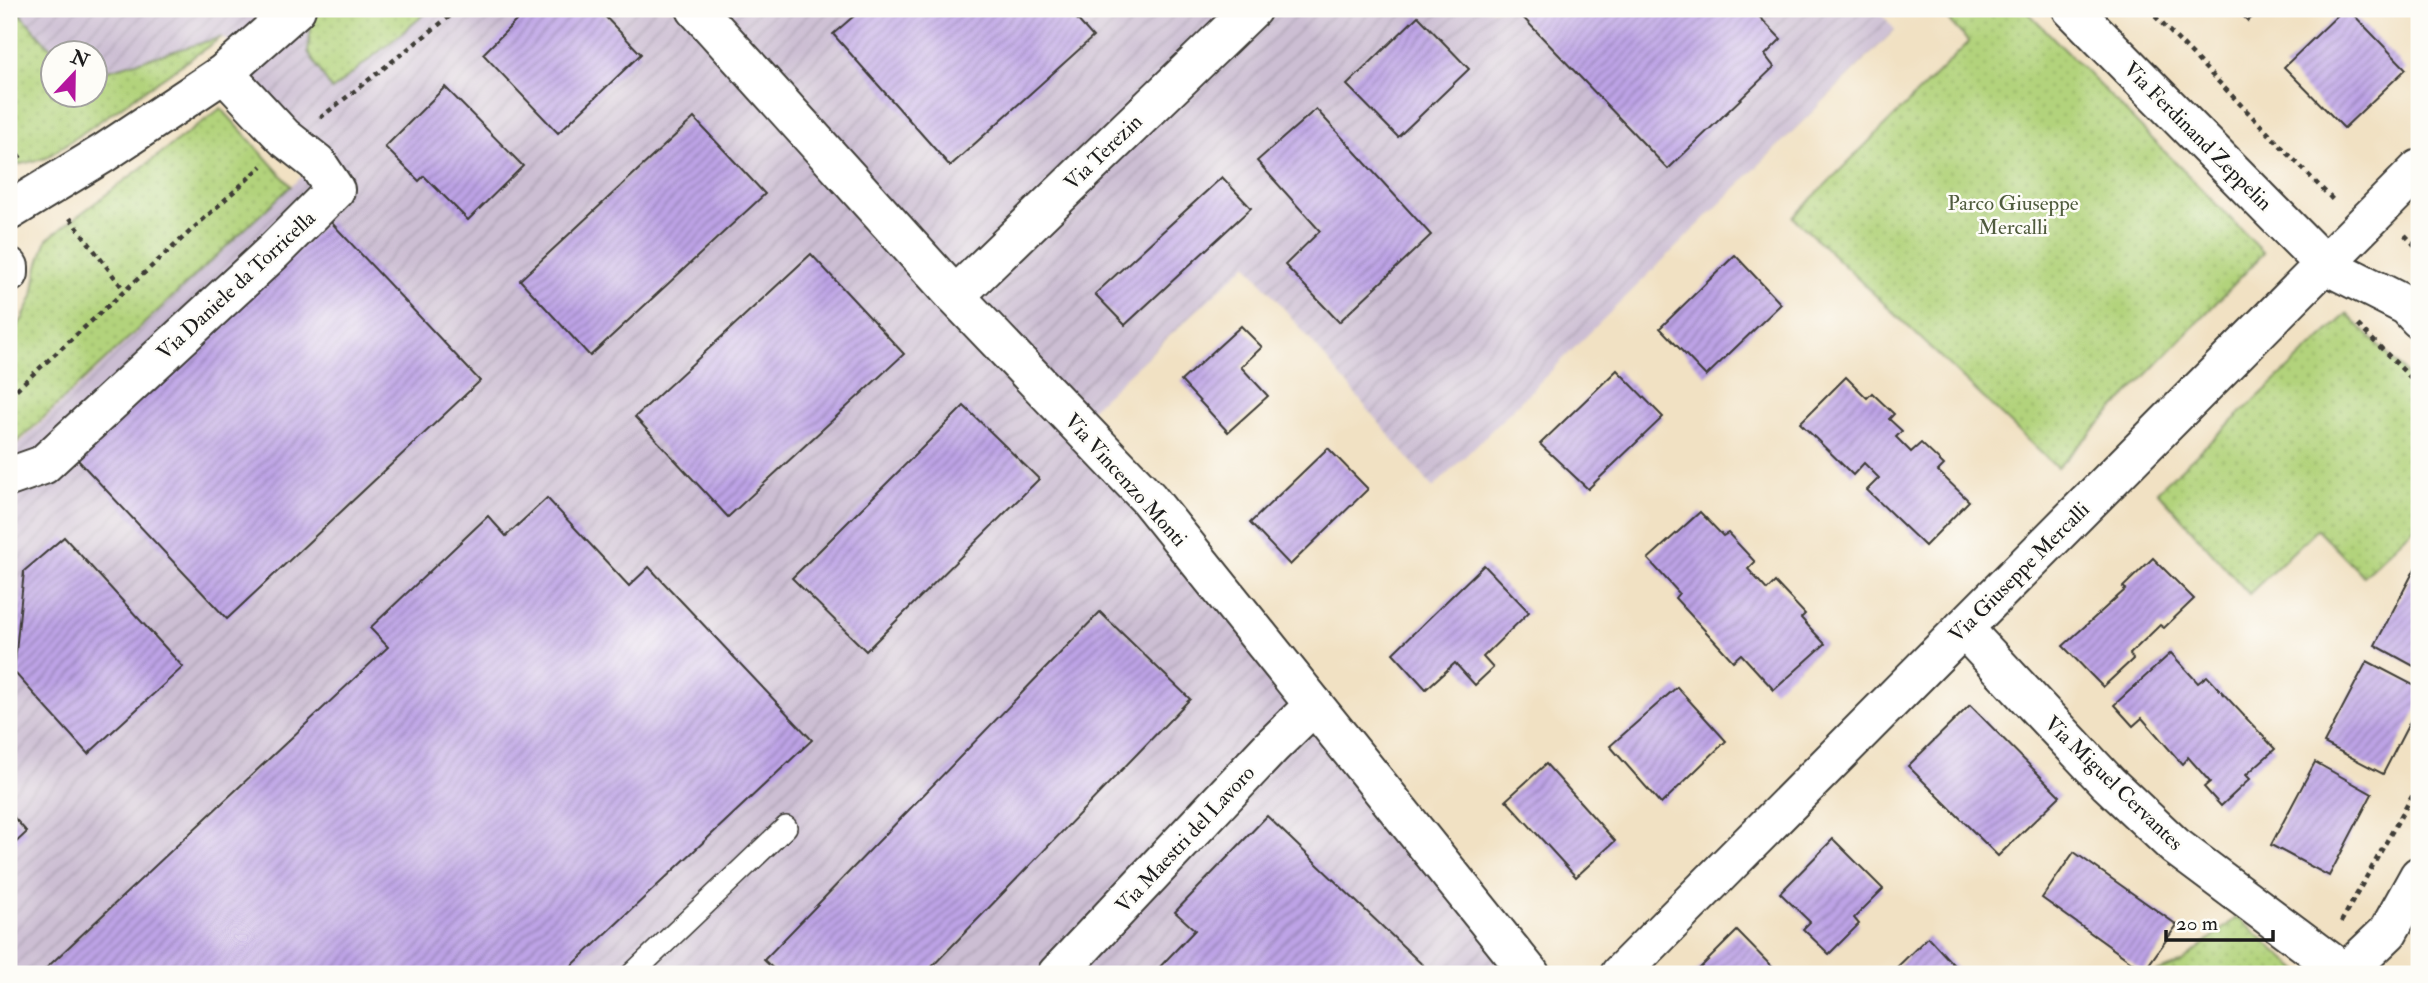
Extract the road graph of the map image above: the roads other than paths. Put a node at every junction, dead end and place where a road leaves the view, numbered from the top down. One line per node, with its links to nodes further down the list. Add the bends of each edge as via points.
1 (296, 9): 5 (street)
2 (696, 9): 11 (street, Via Vincenzo Monti)
3 (1252, 9): 11 (street, Via Terezin)
4 (2072, 9): 8 (street, Via Ferdinand Zeppelin)
5 (223, 73): 7 (street); 13 (street, Via Daniele da Torricella, via 317,163 335,190 43,465)
6 (2419, 169): 8 (street, Via Giuseppe Mercalli)
7 (9, 211)
8 (2324, 264): 12 (street, Via Ferdinand Zeppelin, via 2407,306); 14 (street, Via Giuseppe Mercalli)
9 (9, 267): 10 (street)
10 (9, 273)
11 (955, 296): 15 (street, Via Vincenzo Monti, via 1148,498)
12 (2419, 319)
13 (9, 477)
14 (1963, 628): 18 (street, Via Miguel Cervantes, via 2108,783 2175,846); 22 (street, Via Giuseppe Mercalli)
15 (1314, 705): 20 (street, Via Maestri del Lavoro); 21 (street, Via Vincenzo Monti)
16 (786, 827): 19 (lane)
17 (2419, 876): 18 (street, via 2388,932)
18 (2336, 967)
19 (632, 974)
20 (1057, 974)
21 (1530, 974)
22 (1620, 974)

